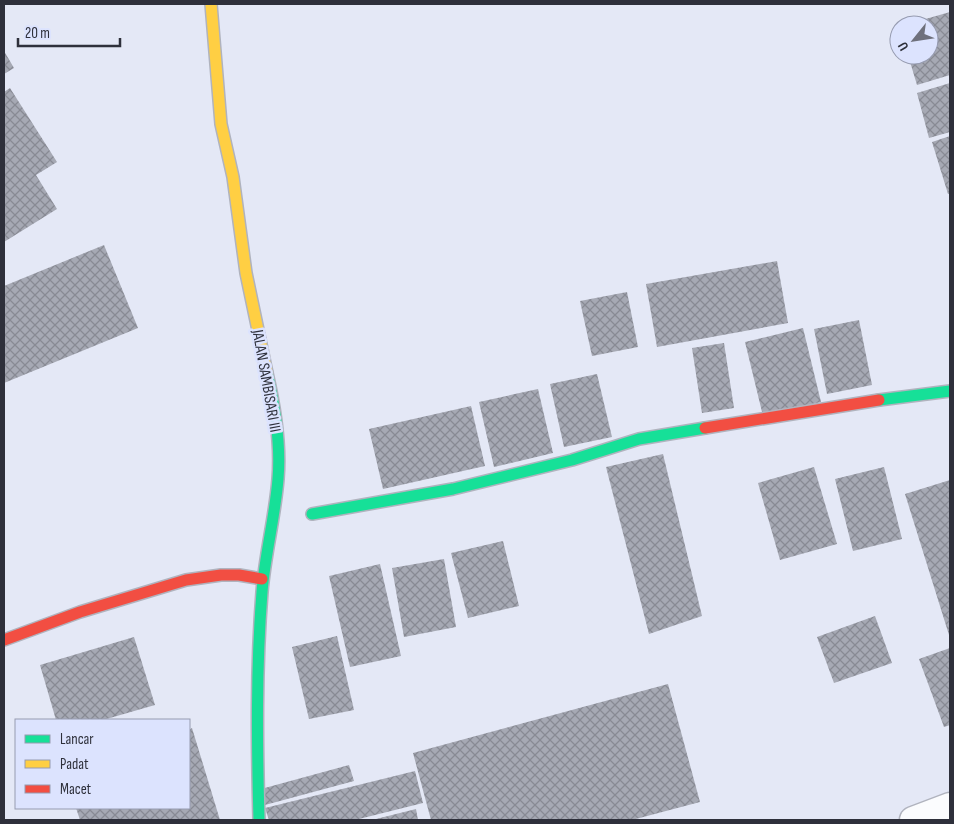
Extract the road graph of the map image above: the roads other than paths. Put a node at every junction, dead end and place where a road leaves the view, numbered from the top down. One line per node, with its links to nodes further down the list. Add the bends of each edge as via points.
1 (211, 4): 4 (street, JALAN SAMBISARI III, via 221,124 277,432 278,478)
2 (950, 391): 3 (street, via 638,439 572,460 453,489)
3 (312, 514)
4 (262, 579): 5 (street, via 221,575 186,580 80,612); 8 (street, JALAN SAMBISARI III, via 258,691)
5 (4, 640)
6 (950, 806): 7 (street)
7 (921, 819)
8 (260, 820)

